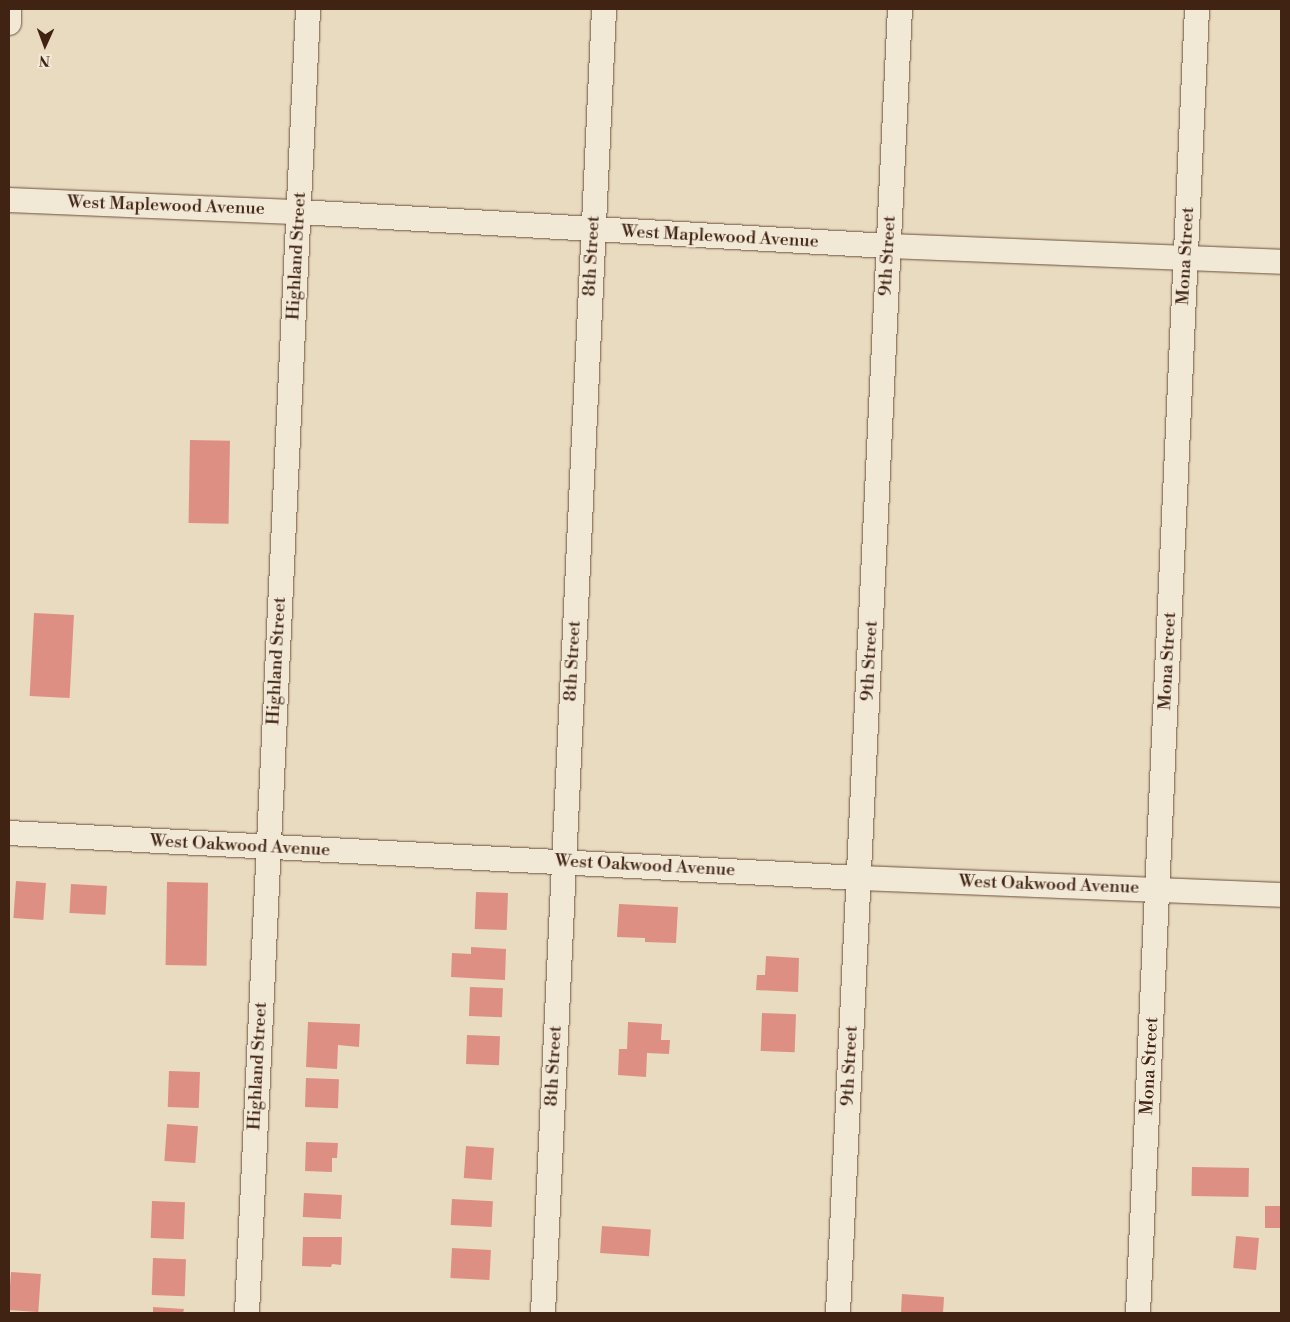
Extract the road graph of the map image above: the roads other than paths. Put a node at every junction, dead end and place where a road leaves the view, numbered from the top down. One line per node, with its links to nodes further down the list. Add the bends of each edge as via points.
1 (9, 9): 6 (street)
2 (308, 9): 8 (street, Highland Street)
3 (604, 9): 9 (street, 8th Street)
4 (900, 9): 10 (street, 9th Street)
5 (1197, 9): 11 (street, Mona Street)
6 (9, 23)
7 (9, 200): 8 (street, West Maplewood Avenue)
8 (299, 212): 9 (street, West Maplewood Avenue); 14 (street, Highland Street)
9 (594, 230): 10 (street, West Maplewood Avenue); 15 (street, 8th Street)
10 (889, 246): 11 (street, West Maplewood Avenue); 16 (street, 9th Street)
11 (1186, 257): 12 (street, West Maplewood Avenue); 17 (street, Mona Street)
12 (1281, 262)
13 (9, 833): 14 (street, West Oakwood Avenue)
14 (268, 847): 15 (street, West Oakwood Avenue); 19 (street, Highland Street)
15 (563, 862): 16 (street, West Oakwood Avenue); 20 (street, 8th Street)
16 (860, 878): 17 (street, West Oakwood Avenue); 21 (street, 9th Street)
17 (1158, 889): 18 (street, West Oakwood Avenue); 22 (street, Mona Street)
18 (1281, 894)
19 (247, 1313)
20 (542, 1313)
21 (838, 1313)
22 (1138, 1313)

